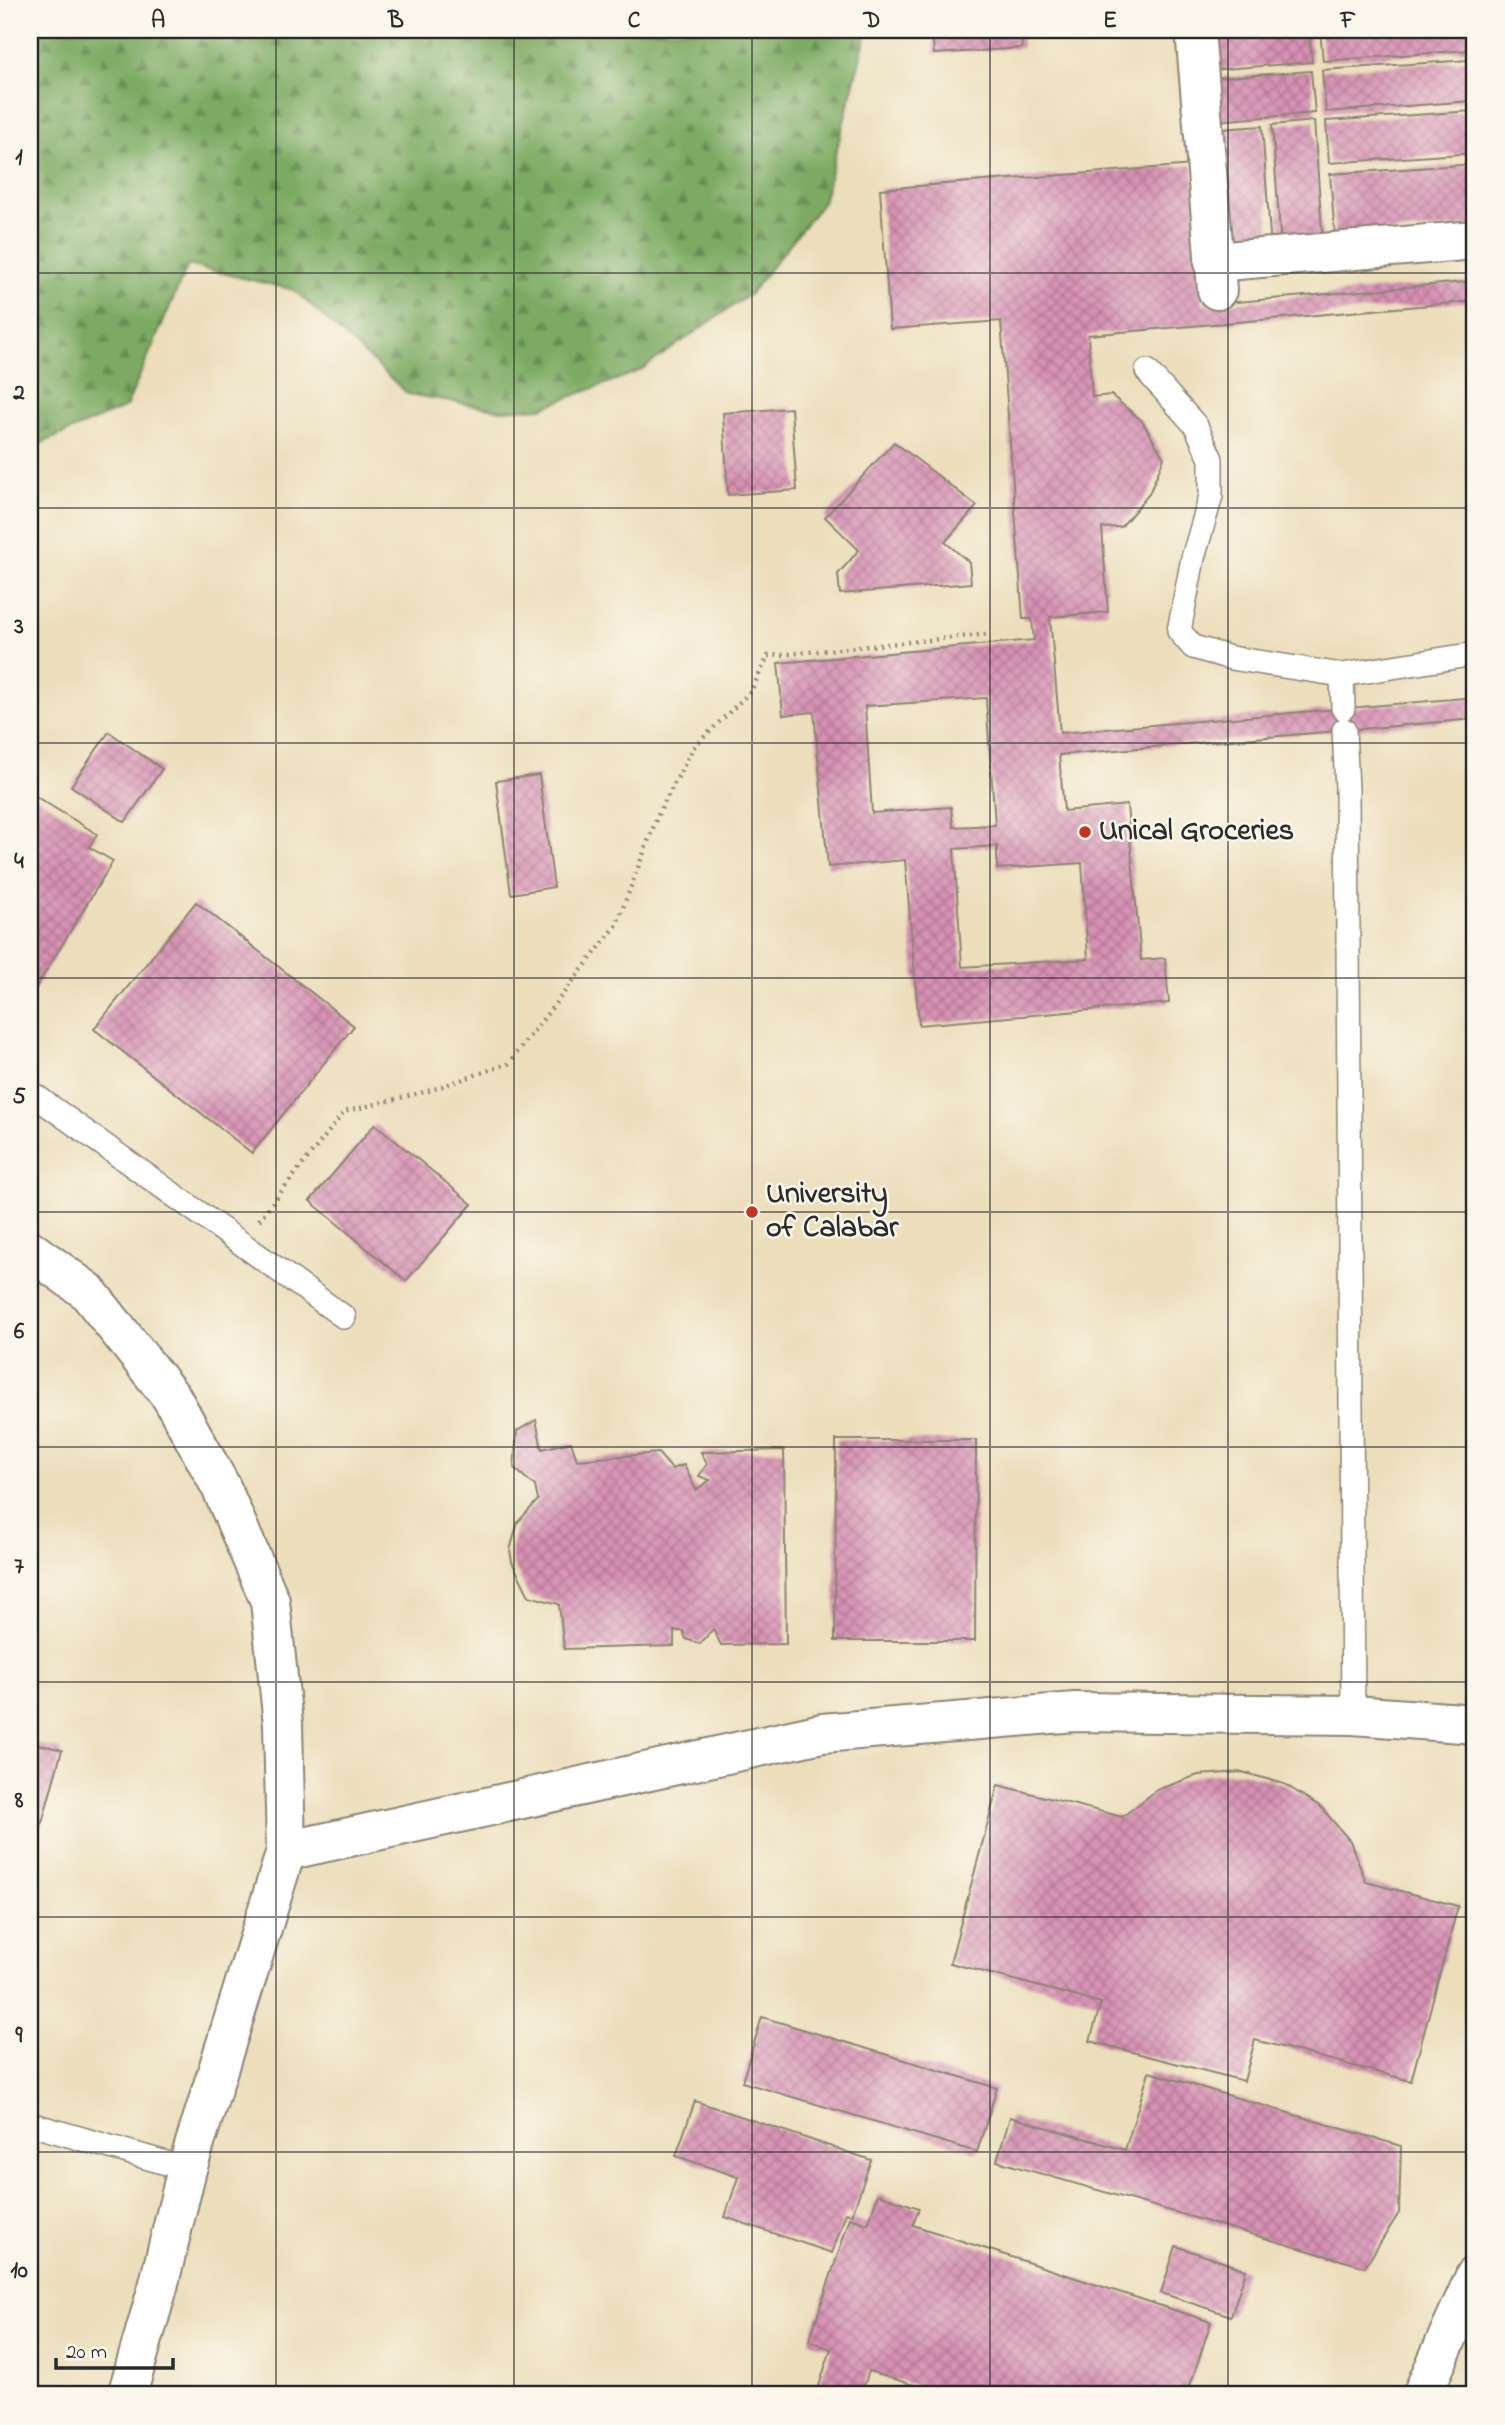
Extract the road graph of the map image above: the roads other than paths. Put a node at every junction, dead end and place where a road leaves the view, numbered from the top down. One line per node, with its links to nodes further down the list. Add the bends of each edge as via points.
1 (1195, 30): 2 (street, via 1215,276)
2 (1475, 240)
3 (1147, 371): 5 (lane, via 1195,426 1210,459 1210,496 1179,631 1193,647)
4 (1475, 654): 5 (lane)
5 (1342, 675): 9 (lane, via 1347,789)
6 (30, 1092): 8 (lane)
7 (30, 1250): 11 (street, via 87,1291 172,1398 221,1487 271,1601 283,1724)
8 (344, 1317)
9 (1353, 1715): 10 (street); 11 (street, via 1075,1712 822,1733)
10 (1475, 1724)
11 (286, 1851): 13 (street)
12 (30, 2124): 13 (lane)
13 (187, 2169): 15 (street)
14 (1475, 2276): 16 (street)
15 (127, 2395)
16 (1422, 2395)

